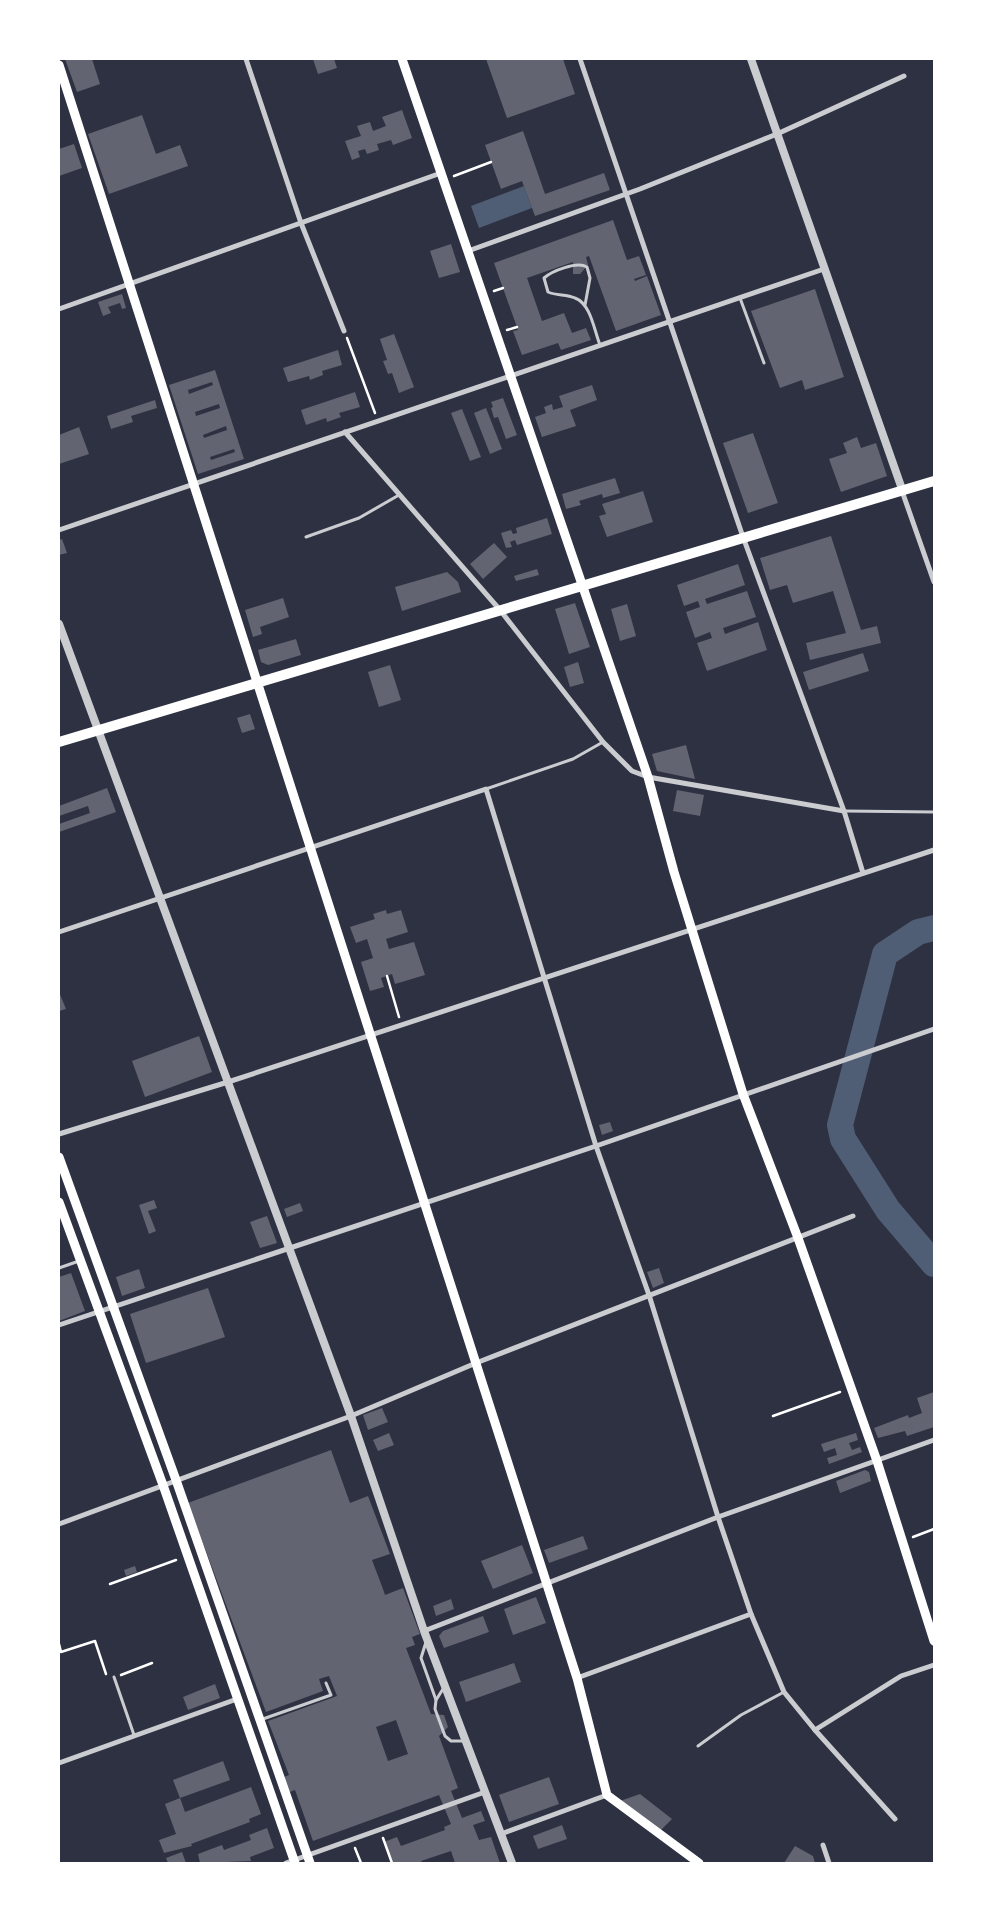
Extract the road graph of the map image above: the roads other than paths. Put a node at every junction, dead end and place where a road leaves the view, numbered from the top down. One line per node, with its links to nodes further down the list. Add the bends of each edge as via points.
1 (246, 59): 10 (street)
2 (402, 59): 8 (main road)
3 (580, 59): 9 (street)
4 (751, 59): 7 (street)
5 (59, 65): 13 (main road)
6 (904, 76): 7 (street)
7 (777, 134): 9 (street); 12 (street)
8 (442, 176): 10 (street); 11 (main road)
9 (626, 195): 11 (street); 17 (street)
10 (301, 223): 13 (street); 18 (street)
11 (468, 251): 21 (main road)
12 (824, 269): 14 (street); 25 (street)
13 (129, 284): 16 (street); 24 (main road)
14 (740, 298): 17 (street); 20 (lane)
15 (585, 305): 15 (lane, via 572,297 548,292 544,278 578,264 587,267 590,278); 19 (lane)
16 (59, 309)
17 (670, 322): 19 (street); 29 (street)
18 (344, 331)
19 (601, 346): 21 (street)
20 (764, 363)
21 (510, 376): 22 (street); 31 (main road)
22 (345, 432): 24 (street); 26 (street)
23 (934, 481): 25 (main road)
24 (193, 484): 27 (street); 34 (main road)
25 (902, 489): 29 (main road); 30 (street)
26 (399, 495): 28 (lane, via 359,518); 32 (street)
27 (59, 530)
28 (306, 537)
29 (743, 537): 31 (main road); 40 (street)
30 (934, 582)
31 (582, 585): 32 (main road); 38 (main road)
32 (500, 610): 34 (main road); 37 (street)
33 (59, 624): 35 (street)
34 (258, 682): 35 (main road); 42 (main road)
35 (98, 730): 36 (main road); 45 (street)
36 (59, 742)
37 (603, 742): 38 (street, via 632,771); 39 (lane, via 573,759)
38 (648, 778): 40 (street); 46 (main road)
39 (486, 789): 42 (street); 48 (street)
40 (844, 812): 41 (lane); 44 (street)
41 (934, 812)
42 (311, 848): 45 (street); 50 (main road)
43 (934, 850): 44 (street)
44 (863, 873): 46 (street)
45 (160, 898): 47 (street); 51 (street)
46 (693, 929): 48 (street); 52 (main road)
47 (59, 932)
48 (543, 979): 50 (street); 54 (street)
49 (934, 1029): 52 (street)
50 (371, 1035): 51 (street); 56 (main road)
51 (228, 1082): 53 (street); 60 (street)
52 (743, 1094): 54 (street); 59 (main road)
53 (59, 1134)
54 (596, 1146): 56 (street); 63 (street)
55 (59, 1157): 64 (main road)
56 (424, 1201): 60 (street); 67 (main road)
57 (59, 1202): 61 (main road)
58 (853, 1216): 59 (street)
59 (798, 1238): 63 (street); 70 (main road)
60 (289, 1247): 64 (street); 68 (street)
61 (80, 1260): 62 (lane); 65 (main road)
62 (59, 1268)
63 (649, 1295): 67 (street); 73 (street)
64 (113, 1306): 65 (street); 71 (main road)
65 (99, 1311): 66 (street); 72 (main road)
66 (59, 1325)
67 (476, 1363): 68 (street); 75 (main road)
68 (351, 1416): 71 (street); 77 (street)
69 (934, 1440): 70 (street)
70 (877, 1461): 73 (street); 78 (main road)
71 (176, 1480): 72 (street); 87 (main road)
72 (162, 1485): 74 (street); 85 (main road)
73 (718, 1517): 75 (street); 76 (street)
74 (59, 1524)
75 (547, 1583): 77 (street); 81 (main road)
76 (751, 1614): 81 (street); 84 (street)
77 (426, 1635): 83 (street); 86 (lane, via 421,1658)
78 (934, 1641)
79 (934, 1665): 88 (street, via 901,1676)
80 (114, 1677): 89 (lane)
81 (578, 1678): 94 (main road)
82 (326, 1683): 87 (lane, via 330,1695)
83 (445, 1686): 86 (lane); 90 (street)
84 (784, 1692): 88 (street); 91 (lane, via 741,1715)
85 (237, 1699): 89 (street); 99 (main road)
86 (436, 1700): 90 (lane, via 435,1709 445,1736 451,1741)
87 (260, 1720): 98 (main road)
88 (815, 1730): 95 (street)
89 (134, 1736): 92 (street)
90 (466, 1741): 93 (street)
91 (698, 1746)
92 (59, 1763)
93 (485, 1792): 96 (street); 98 (street, via 352,1839)
94 (607, 1795): 96 (street); 101 (main road)
95 (895, 1819)
96 (501, 1834): 100 (street)
97 (824, 1845): 102 (street)
98 (308, 1859): 99 (street)
99 (292, 1862)
100 (512, 1863)
101 (699, 1863)
102 (829, 1863)

